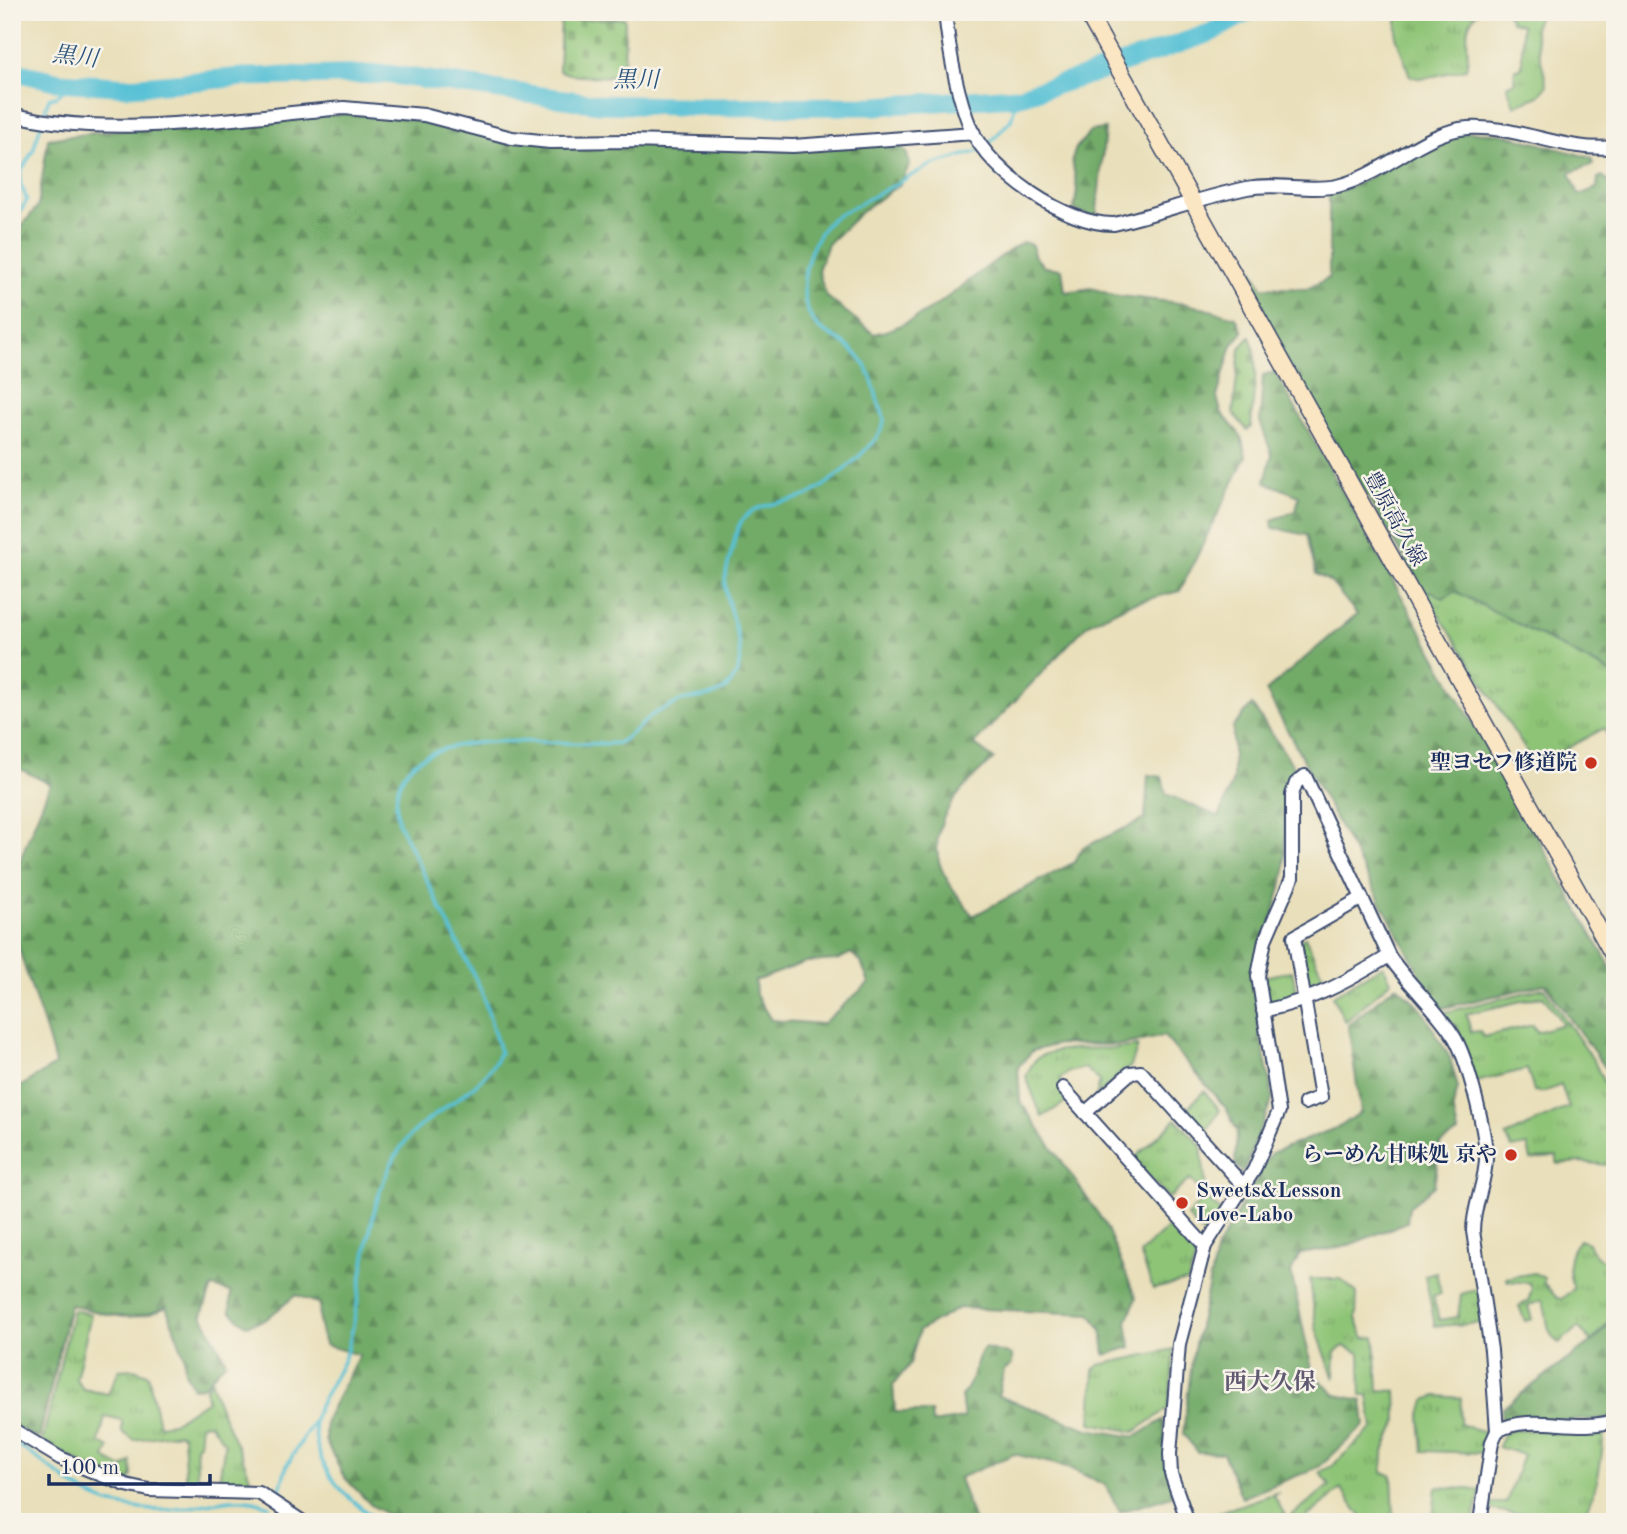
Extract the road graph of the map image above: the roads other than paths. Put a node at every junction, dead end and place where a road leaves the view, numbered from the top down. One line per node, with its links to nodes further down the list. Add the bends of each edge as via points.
1 (945, 12): 4 (street, via 955,70)
2 (1087, 12): 6 (main road, 豊原高久線)
3 (12, 114): 4 (street, via 77,125 120,125 376,108 537,141 719,146 793,146)
4 (974, 132): 6 (street, via 1024,188 1077,219 1114,224)
5 (1615, 147): 6 (street, via 1586,148 1501,130 1466,128 1337,186 1267,185)
6 (1193, 202): 9 (main road, 豊原高久線)
7 (1362, 898): 8 (street); 10 (street, via 1294,937); 11 (street, via 1304,776 1292,795 1292,878 1262,951 1258,976)
8 (1389, 956): 10 (street); 19 (street, via 1454,1037 1465,1058 1483,1129 1486,1162 1473,1231 1491,1350)
9 (1615, 958)
10 (1305, 1002): 11 (street); 13 (street, via 1321,1097)
11 (1263, 1011): 15 (street, via 1279,1111)
12 (1063, 1088): 14 (street)
13 (1305, 1103)
14 (1085, 1113): 15 (street, via 1130,1073 1141,1072); 16 (street)
15 (1243, 1185): 16 (street)
16 (1205, 1245): 21 (street, via 1179,1343 1170,1454 1171,1474)
17 (1615, 1420): 19 (street, via 1515,1424)
18 (12, 1430): 20 (street, via 60,1458 126,1485 149,1490 259,1493)
19 (1497, 1431): 22 (street)
20 (303, 1522)
21 (1188, 1522)
22 (1480, 1522)

